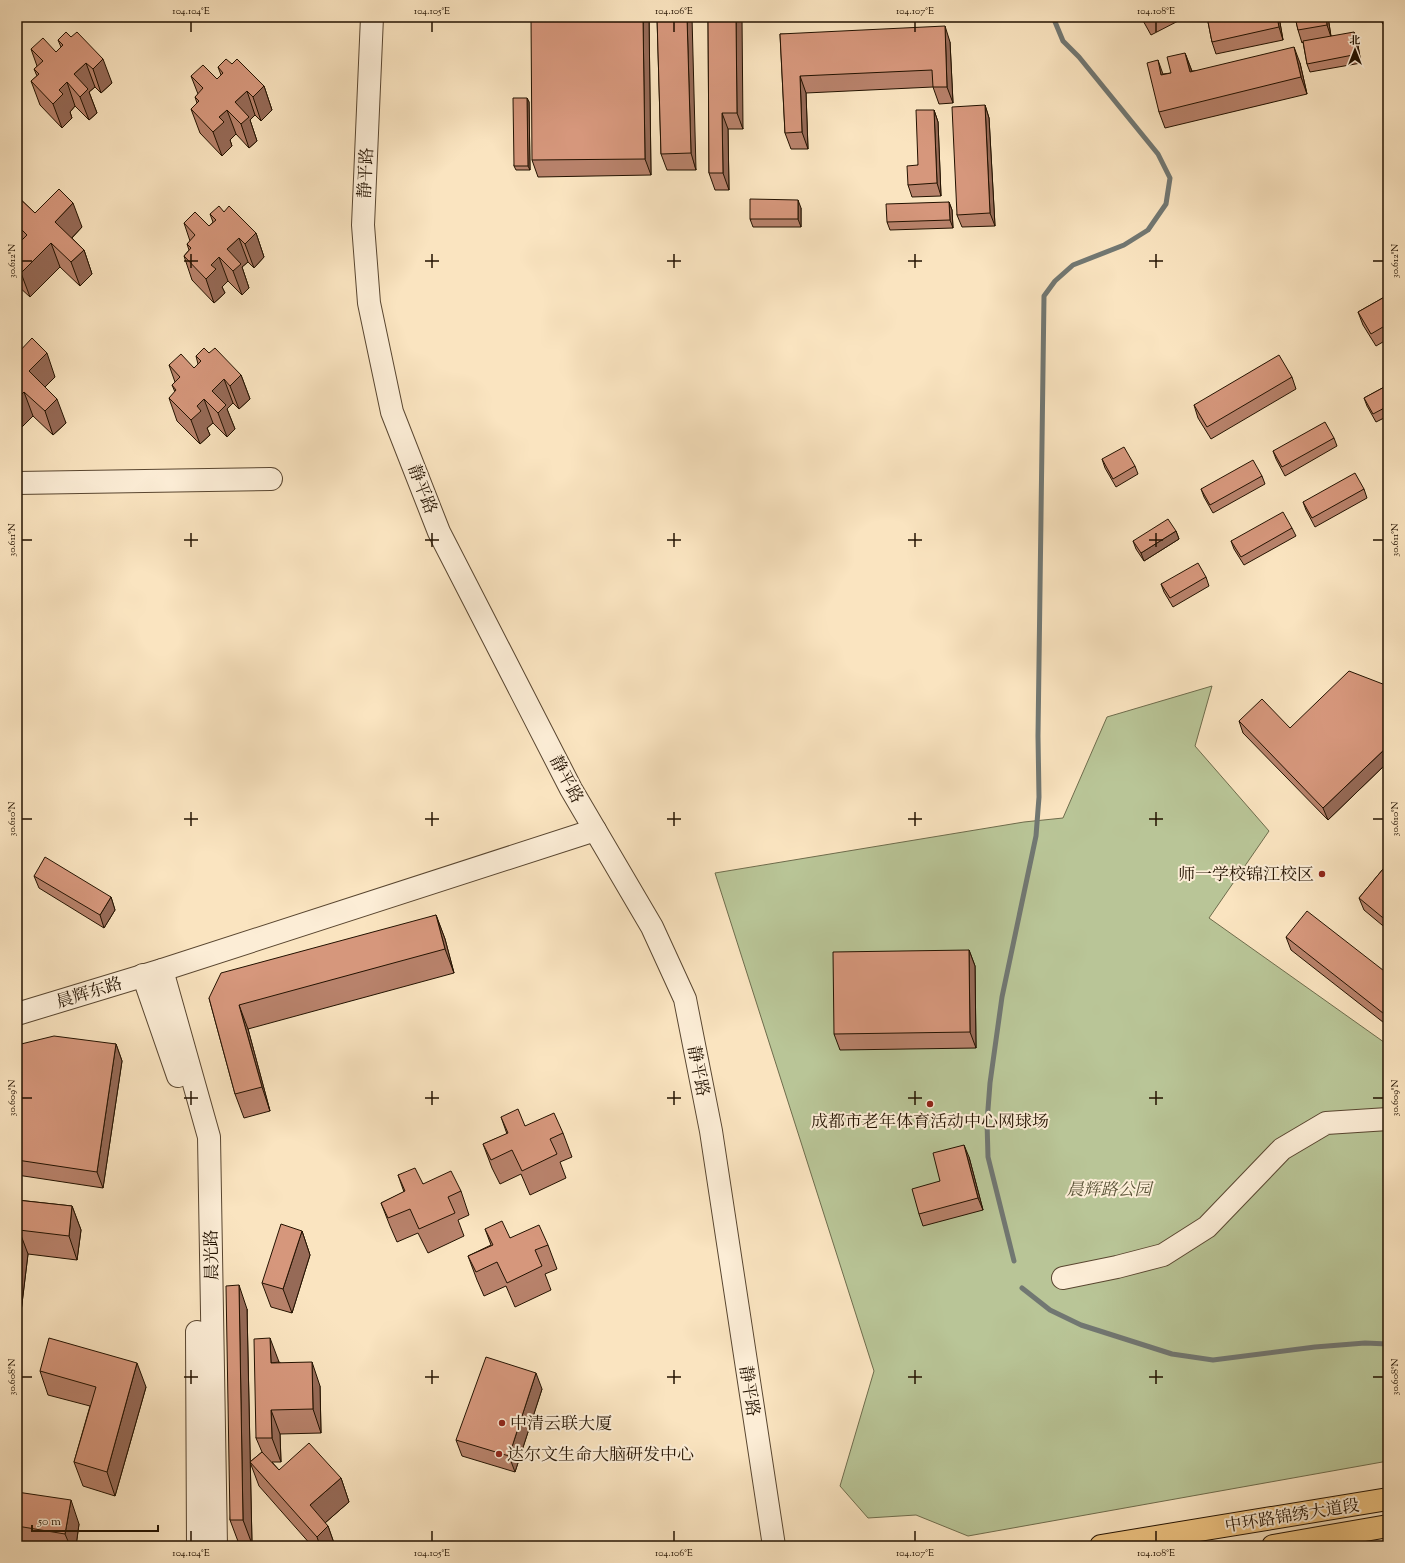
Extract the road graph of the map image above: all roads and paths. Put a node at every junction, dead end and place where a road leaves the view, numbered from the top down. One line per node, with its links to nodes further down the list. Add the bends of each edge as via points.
1 (372, 17): 4 (street, 静平路, via 363,225 369,304 392,412 439,532)
2 (271, 479): 3 (street)
3 (17, 484)
4 (595, 830): 5 (street, 晨辉东路); 13 (street, 静平路, via 652,927 685,999 711,1131)
5 (152, 972): 6 (street, 晨辉东路); 11 (street, 晨光路, via 195,1127); 12 (street, 晨光路, via 209,1137)
6 (17, 1014)
7 (1386, 1116): 8 (street, via 1326,1123 1282,1150 1207,1227 1163,1255)
8 (1063, 1278)
9 (1388, 1499): 14 (main road, 中环路锦绣大道段)
10 (1388, 1526): 15 (main road, 中环路锦绣大道段)
11 (198, 1546)
12 (216, 1546)
13 (774, 1546)
14 (1101, 1546)
15 (1273, 1546)

